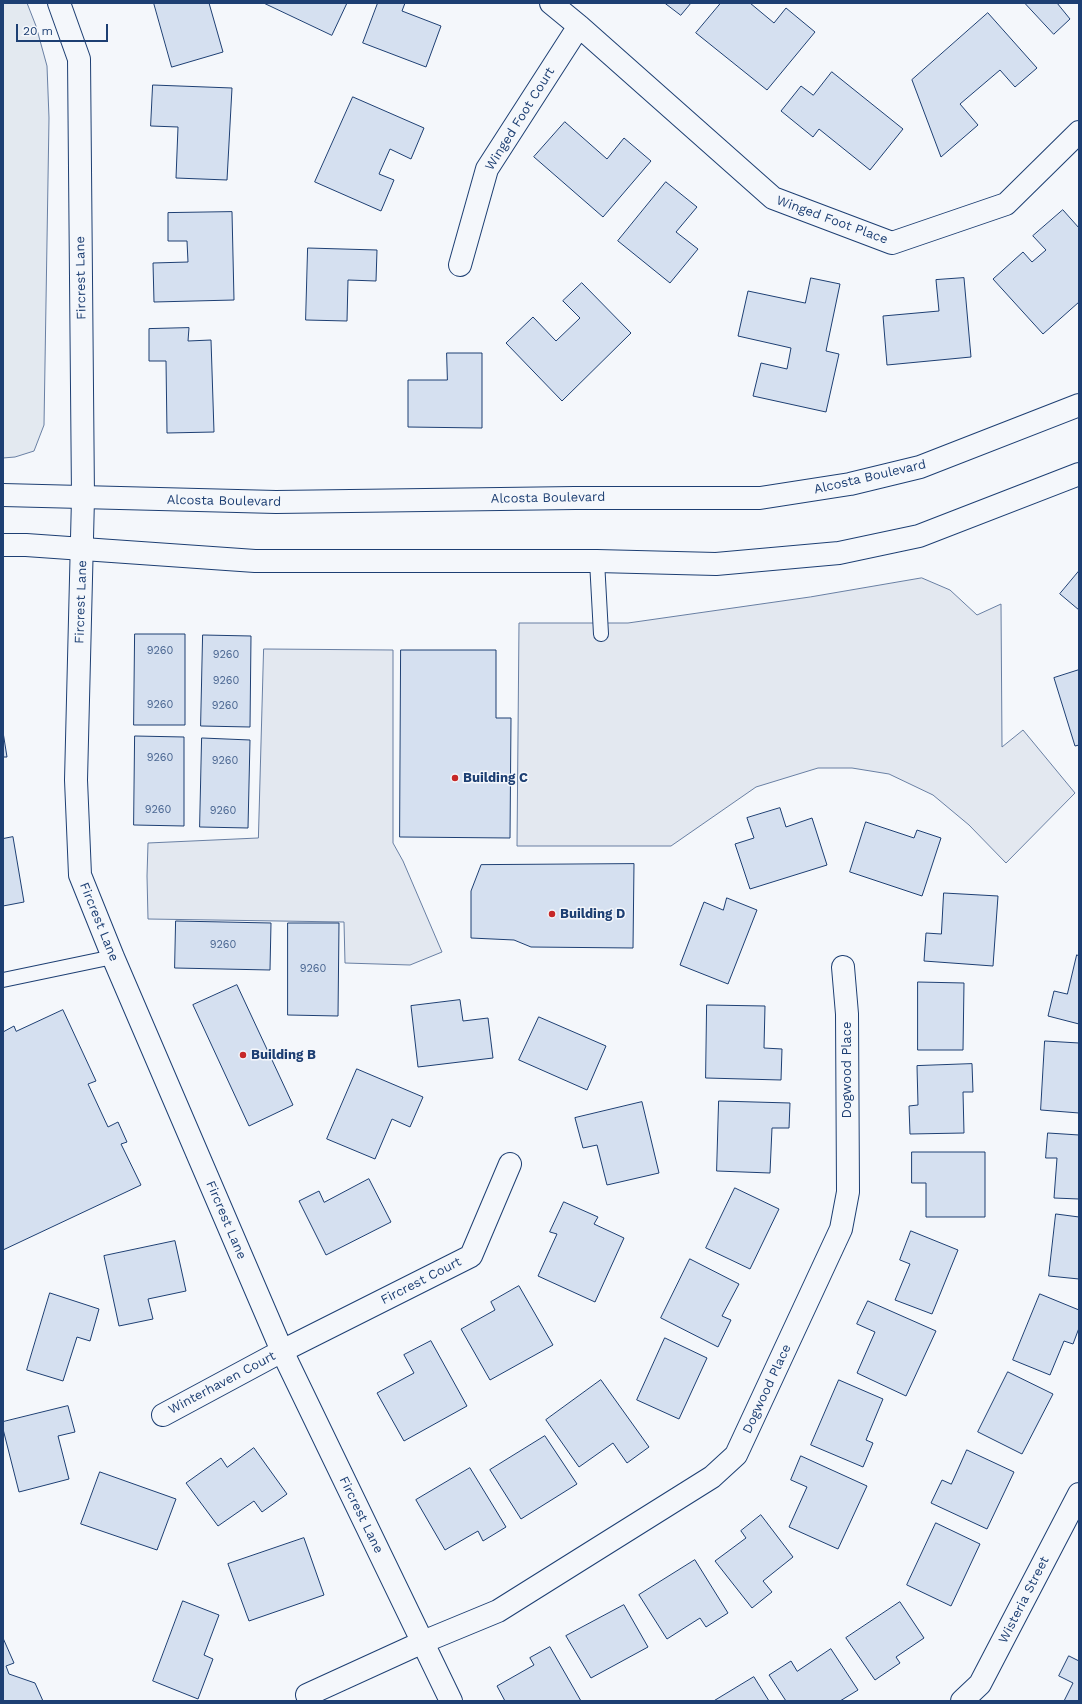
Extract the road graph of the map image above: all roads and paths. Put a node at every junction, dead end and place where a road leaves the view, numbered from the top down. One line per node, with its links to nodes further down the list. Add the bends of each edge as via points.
1 (59, 3): 9 (street, Fircrest Lane, via 79,59)
2 (550, 3): 3 (street, Winged Foot Place)
3 (579, 26): 4 (street, Winged Foot Place, via 773,198 892,243 1006,204); 5 (street, Winged Foot Court, via 486,168)
4 (1079, 132)
5 (460, 265)
6 (1079, 405): 9 (street, Alcosta Boulevard, via 920,467 850,484 760,498 276,502)
7 (1079, 474): 12 (street, via 919,536 839,554 716,564)
8 (3, 495): 9 (street, Alcosta Boulevard)
9 (83, 498): 11 (street, Fircrest Lane)
10 (3, 546): 11 (street)
11 (82, 549): 12 (street, via 255,562); 14 (street, Fircrest Lane, via 76,780 80,875)
12 (597, 561): 13 (lane)
13 (600, 634)
14 (113, 957): 16 (lane); 18 (street, Fircrest Lane)
15 (843, 967): 21 (street, Dogwood Place, via 847,1014 848,1192 842,1229 736,1455 712,1477 498,1611)
16 (3, 980)
17 (510, 1164): 18 (street, Fircrest Court, via 471,1256)
18 (282, 1352): 19 (street, Winterhaven Court); 21 (street, Fircrest Lane)
19 (163, 1415)
20 (1079, 1495): 24 (street, Wisteria Street, via 980,1684)
21 (423, 1642): 22 (street, Dogwood Place); 23 (street, Fircrest Lane)
22 (307, 1695)
23 (451, 1701)
24 (962, 1701)

